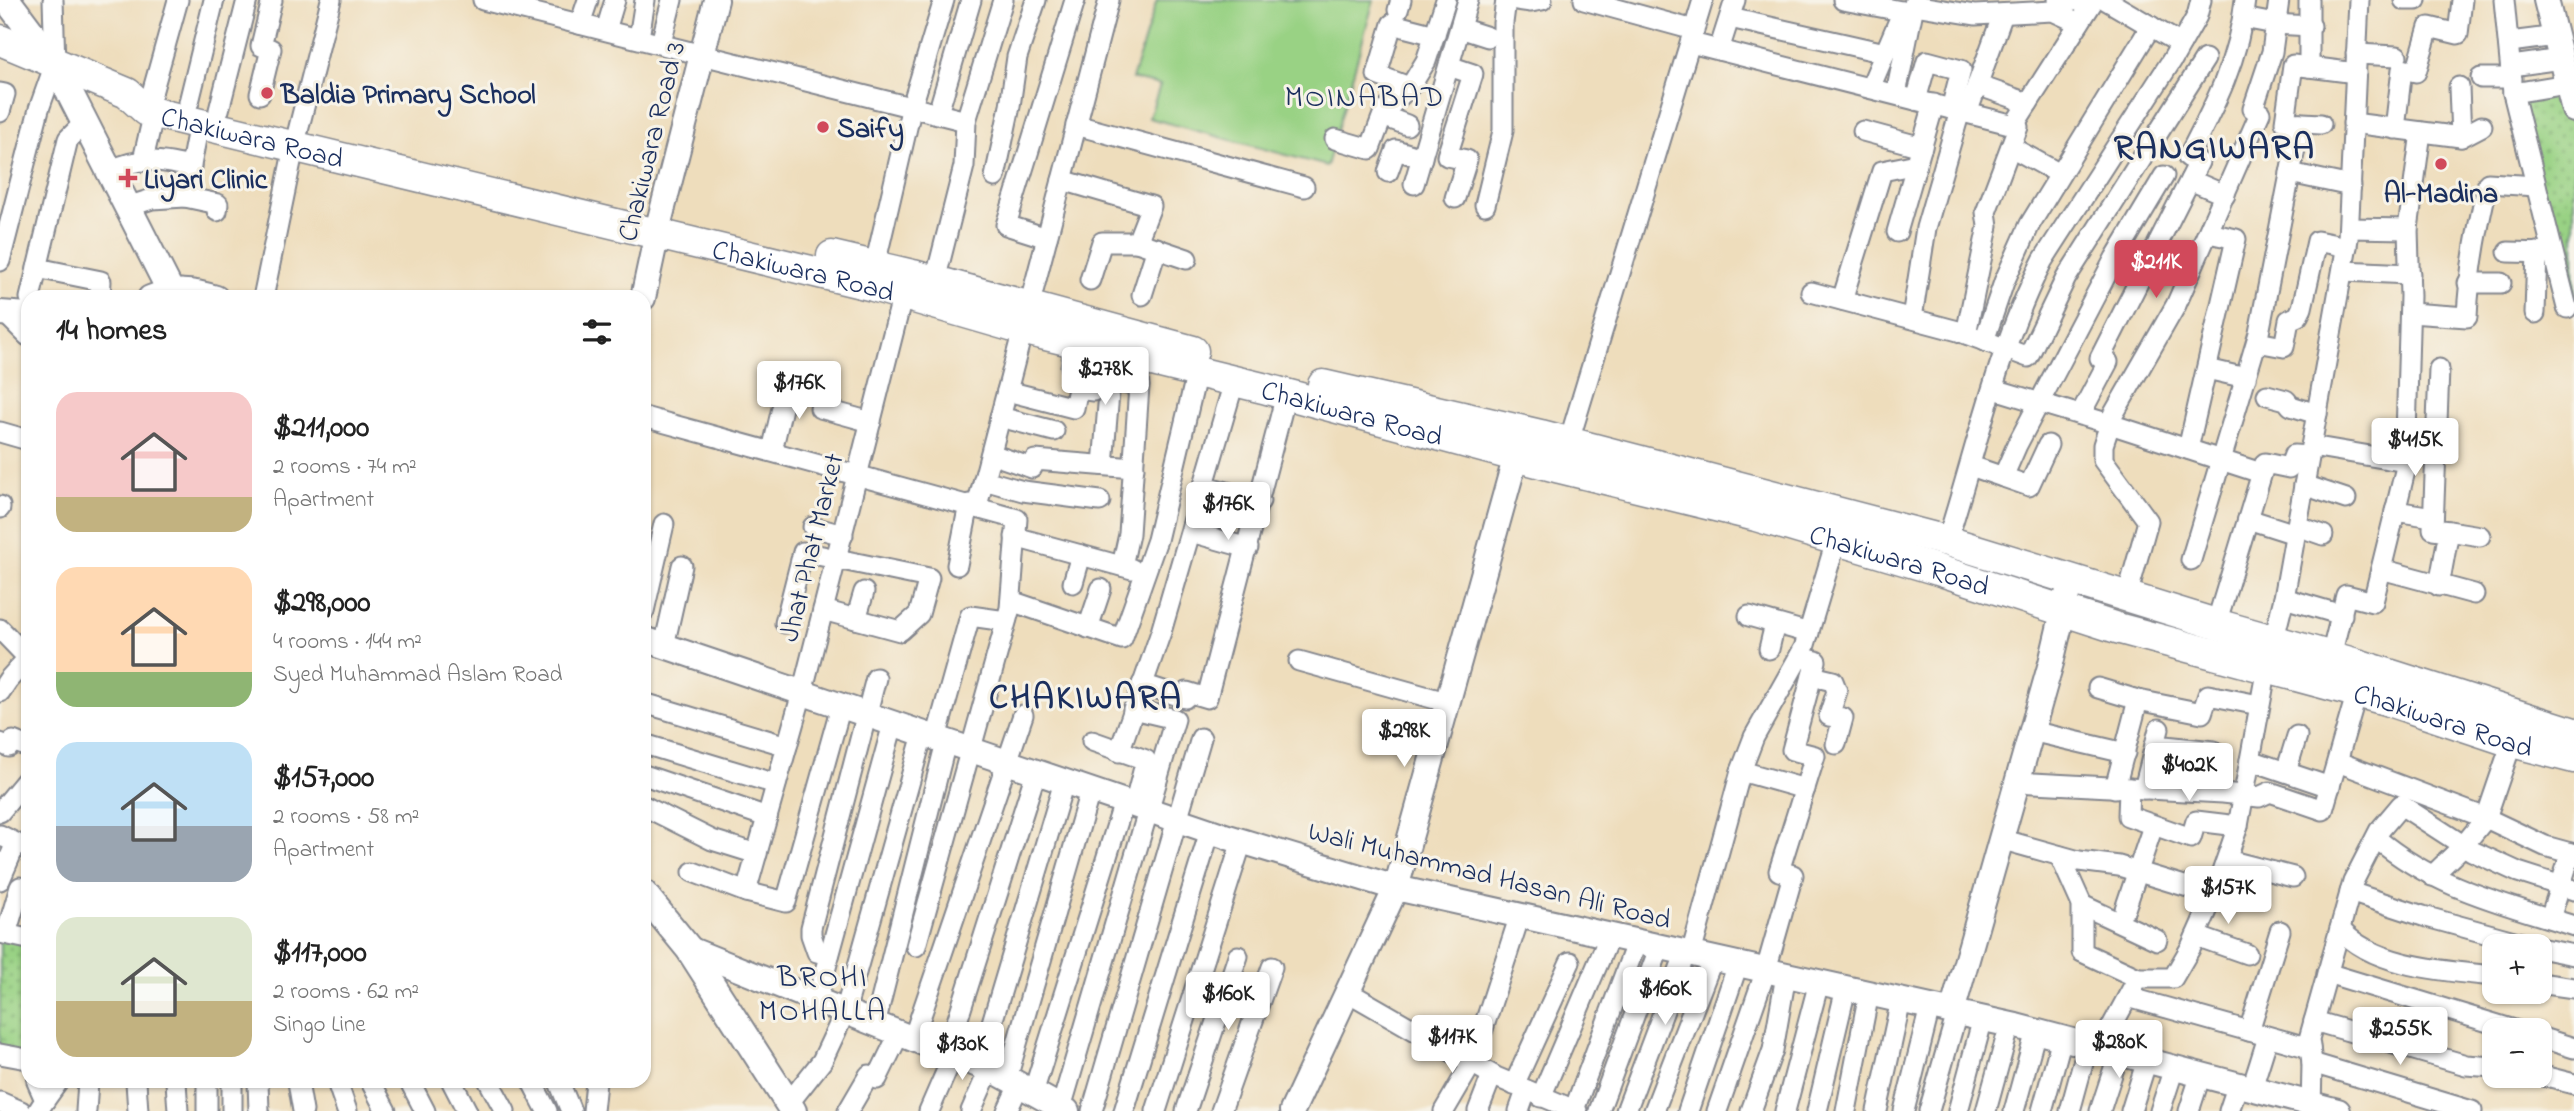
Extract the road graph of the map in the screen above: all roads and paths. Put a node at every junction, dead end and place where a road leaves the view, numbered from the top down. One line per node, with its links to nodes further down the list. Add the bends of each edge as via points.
1 (7, 0): 68 (main road)
2 (52, 0): 68 (street)
3 (178, 0): 83 (street)
4 (214, 0): 89 (street)
5 (247, 0): 89 (street)
6 (272, 0): 80 (street, via 261,47 271,50)
7 (331, 0): 106 (street)
8 (588, 0): 45 (street)
9 (615, 0): 52 (street)
10 (645, 0): 56 (street)
11 (672, 0): 59 (street)
12 (716, 0): 64 (street, Chakiwara Road 3)
13 (944, 0): 85 (street)
14 (971, 0): 90 (street)
15 (1003, 0): 93 (street)
16 (1036, 0): 119 (street, via 1017,57)
17 (1074, 0): 123 (street)
18 (1109, 0): 98 (street)
19 (1446, 0): 53 (street)
20 (1468, 0): 51 (street)
21 (1506, 0): 130 (street, via 1503,131)
22 (1517, 0): 23 (street)
23 (1542, 0)
24 (1584, 0): 41 (street)
25 (1703, 0): 54 (street)
26 (1843, 0): 42 (street)
27 (2058, 0): 28 (street)
28 (2098, 0): 47 (street); 49 (street)
29 (2201, 0): 60 (street)
30 (2279, 0): 48 (street)
31 (2309, 0): 50 (street)
32 (2359, 0): 67 (street)
33 (2404, 0): 34 (street)
34 (2416, 0)
35 (2462, 0): 102 (street, via 2458,34 2429,27 2417,72 2402,69)
36 (2504, 0): 58 (street)
37 (2546, 0): 61 (street)
38 (494, 1): 39 (street)
39 (522, 5): 40 (street)
40 (543, 7): 45 (street)
41 (1634, 7): 54 (street)
42 (1911, 7): 46 (street); 63 (street); 81 (street)
43 (1733, 9): 62 (street); 63 (street)
44 (2244, 9): 48 (street); 121 (street, via 2228,74 2188,157 2199,162)
45 (570, 14): 52 (street)
46 (2003, 14): 47 (street, via 2053,11); 75 (street)
47 (2079, 23): 84 (street)
48 (2275, 24): 50 (street); 91 (street, via 2272,52 2253,108)
49 (2151, 26): 60 (street); 117 (street)
50 (2311, 26): 70 (street)
51 (1460, 28): 55 (street); 69 (street)
52 (606, 30): 56 (street)
53 (1434, 35): 74 (street, via 1426,61); 74 (street, via 1392,24 1377,75)
54 (1692, 36): 62 (street); 205 (street)
55 (1488, 37)
56 (639, 38): 59 (street)
57 (0, 40): 68 (main road, Chakiwara Road)
58 (2510, 42): 61 (street); 72 (street)
59 (661, 43): 64 (street)
60 (2182, 44): 172 (street, via 2043,260)
61 (2558, 47): 72 (street); 73 (street)
62 (1719, 50): 76 (street)
63 (1885, 52): 76 (street)
64 (701, 53): 85 (street); 133 (street, Chakiwara Road 3)
65 (2398, 57): 67 (street)
66 (2205, 59): 165 (street, via 2066,278)
67 (2356, 63): 70 (street); 96 (street)
68 (55, 64): 83 (main road, Chakiwara Road); 94 (main road); 144 (street)
69 (1449, 66): 78 (street); 82 (street, via 1473,74)
70 (2309, 67): 95 (street, via 2293,65)
71 (2481, 78): 72 (street)
72 (2512, 79): 73 (street); 125 (street)
73 (2567, 84): 87 (street)
74 (1411, 85): 78 (street); 92 (street)
75 (1977, 85): 84 (street); 86 (street)
76 (1870, 88): 81 (street)
77 (2459, 88): 105 (street)
78 (1442, 90): 82 (street); 110 (street)
79 (0, 93): 88 (street, via 5,94)
80 (260, 94)
81 (1896, 94): 86 (street)
82 (1466, 97): 129 (street, via 1447,156 1467,160)
83 (145, 102): 89 (main road, Chakiwara Road); 111 (street)
84 (2028, 103): 100 (street)
85 (912, 106): 90 (street); 145 (street)
86 (1946, 107): 100 (street); 109 (street); 167 (street)
87 (2574, 110)
88 (0, 112)
89 (202, 112): 106 (main road, Chakiwara Road); 113 (street)
90 (938, 113): 93 (street)
91 (2260, 113): 95 (street, via 2273,123); 127 (street)
92 (1383, 116): 99 (street); 107 (street, via 1370,149)
93 (965, 121): 112 (street)
94 (85, 122): 114 (main road); 146 (street, via 68,139)
95 (2292, 122): 97 (street); 116 (street)
96 (2353, 123): 102 (street); 124 (street)
97 (2321, 124)
98 (1076, 125): 120 (street); 126 (street)
99 (1407, 125)
100 (2014, 125): 108 (street, via 2018,127)
101 (2482, 126): 105 (street)
102 (2395, 129): 104 (street)
103 (1863, 131): 109 (street)
104 (2421, 132): 105 (street); 134 (street)
105 (2461, 137)
106 (296, 139): 133 (main road, Chakiwara Road); 156 (street)
107 (1335, 139)
108 (2011, 147): 117 (street); 169 (street, via 1986,212)
109 (1919, 155): 135 (street); 161 (street, via 1882,171)
110 (1422, 158): 115 (street, via 1396,150); 122 (street)
111 (143, 160): 113 (street); 114 (street)
112 (964, 166): 119 (street); 150 (street)
113 (191, 167): 128 (street)
114 (109, 171): 131 (main road)
115 (1388, 172)
116 (2290, 173): 124 (street); 171 (street)
117 (2060, 174): 169 (street)
118 (2164, 176): 168 (street)
119 (995, 177): 123 (street)
120 (1062, 180): 138 (street); 139 (street, via 1151,206)
121 (2190, 180): 127 (street); 190 (street, via 2100,358 2108,362)
122 (1414, 184)
123 (1018, 186): 138 (street, via 1006,225)
124 (2351, 186): 137 (street)
125 (2536, 186): 142 (street); 151 (street, via 2488,183)
126 (1304, 187)
127 (2225, 195): 136 (street)
128 (184, 197): 131 (street, via 152,199); 132 (street, via 218,204)
129 (1455, 198)
130 (1485, 205)
131 (127, 207): 155 (main road)
132 (217, 211)
133 (658, 227): 145 (main road, Chakiwara Road); 157 (street, Chakiwara Road 3); 159 (main road, Chakiwara Road)
134 (2408, 229): 137 (street); 148 (street)
135 (1897, 232)
136 (2209, 233): 173 (street, via 2236,239); 195 (street, via 2176,305)
137 (2348, 237): 147 (street); 171 (street, via 2317,241 2302,308 2289,320 2284,347)
138 (1046, 238): 166 (street)
139 (1137, 242): 140 (street); 149 (street, via 1102,242)
140 (1157, 248): 143 (street); 160 (street)
141 (2508, 252): 142 (street)
142 (2544, 252): 162 (street); 164 (street)
143 (1187, 259)
144 (0, 261)
145 (875, 265): 150 (main road, Chakiwara Road)
146 (37, 268): 153 (street); 154 (street, via 101,281)
147 (2343, 271): 148 (street); 189 (street)
148 (2410, 274): 163 (street)
149 (1090, 280)
150 (935, 281): 166 (main road, Chakiwara Road)
151 (2468, 283): 152 (street); 163 (street, via 2467,317)
152 (2501, 283)
153 (29, 290)
154 (100, 290)
155 (162, 290)
156 (265, 290)
157 (645, 290)
158 (1811, 292): 161 (street)
159 (903, 294): 166 (main road, Chakiwara Road); 193 (street, Jhat Phat Market)
160 (1142, 295)
161 (1842, 300): 167 (street)
162 (2567, 308)
163 (2410, 313): 207 (street)
164 (2535, 313)
165 (2048, 316): 168 (street); 172 (street, via 2028,357)
166 (1025, 317): 170 (main road, Chakiwara Road); 183 (street); 199 (main road, Chakiwara Road, via 1306,381)
167 (1912, 318): 169 (street)
168 (2077, 332): 187 (street)
169 (1975, 337): 172 (street)
170 (1075, 341): 175 (main road, Chakiwara Road); 181 (street, via 1071,367 1080,378)
171 (2257, 342): 177 (street)
172 (2006, 350): 182 (street)
173 (2207, 369): 177 (street); 201 (street)
174 (2440, 369): 222 (street)
175 (1138, 372): 176 (main road, Chakiwara Road); 178 (street); 210 (street)
176 (1197, 372): 180 (main road, Chakiwara Road); 243 (street)
177 (2246, 378): 206 (street)
178 (1110, 381): 181 (street, via 1093,391); 208 (street)
179 (788, 382): 203 (street)
180 (1234, 382): 185 (main road, Chakiwara Road); 216 (street)
181 (1077, 389): 186 (street, via 1074,408)
182 (1994, 389): 187 (street); 209 (street)
183 (1007, 391): 186 (street); 191 (street)
184 (2267, 395): 189 (street)
185 (1286, 396): 199 (main road, Chakiwara Road); 219 (street)
186 (1029, 397): 194 (street)
187 (2040, 402): 190 (street); 213 (street)
188 (820, 408): 193 (street)
189 (2317, 414): 202 (street)
190 (2080, 415): 195 (street)
191 (1000, 417): 194 (street); 204 (street)
192 (651, 419): 203 (street)
193 (871, 422): 212 (street, Jhat Phat Market)
194 (1023, 423): 196 (street)
195 (2110, 424): 201 (street); 251 (street, via 2103,460 2148,521)
196 (1054, 431)
197 (0, 432): 198 (street)
198 (21, 438)
199 (1519, 443): 205 (main road, Chakiwara Road); 281 (street)
200 (2048, 445): 213 (street, via 2029,486)
201 (2188, 449): 206 (street)
202 (2310, 451): 207 (street); 211 (street, via 2294,455 2288,468 2265,463); 215 (street)
203 (772, 452): 212 (street)
204 (991, 454): 208 (street, via 1032,468 1035,460); 214 (street)
205 (1565, 456): 225 (main road, Chakiwara Road, via 1756,516)
206 (2221, 460): 211 (street); 238 (street)
207 (2406, 462): 221 (street)
208 (1103, 466): 210 (street)
209 (1971, 466): 213 (street); 234 (street)
210 (1134, 468): 241 (street)
211 (2261, 473): 223 (street)
212 (858, 475): 220 (street); 230 (street, Jhat Phat Market)
213 (2003, 477)
214 (984, 480): 218 (street, via 1023,491); 220 (street)
215 (2304, 485): 217 (street); 227 (street)
216 (1205, 486): 219 (street); 229 (street)
217 (2346, 499)
218 (1100, 501)
219 (1260, 501): 235 (street)
220 (973, 505): 233 (street, via 1017,519); 239 (street)
221 (2395, 511): 222 (street); 242 (street)
222 (2433, 517): 228 (street, via 2433,529)
223 (2248, 519): 227 (street); 261 (street)
224 (664, 524): 245 (street)
225 (1841, 526): 234 (main road, Chakiwara Road); 255 (main road, Chakiwara Road); 264 (street)
226 (813, 527): 230 (street)
227 (2296, 530): 231 (street); 252 (street)
228 (2449, 531): 232 (street); 247 (street)
229 (1191, 532): 235 (street); 275 (street)
230 (843, 535): 237 (street, Jhat Phat Market)
231 (2323, 535)
232 (2480, 536)
233 (1015, 537): 236 (street); 254 (street)
234 (1947, 541): 244 (main road, Chakiwara Road)
235 (1248, 548): 275 (street, via 1207,698 1187,692 1185,698)
236 (1081, 555): 241 (street); 246 (street)
237 (836, 560): 253 (street, Jhat Phat Market); 258 (street, via 929,578 919,614 900,631); 259 (street, via 803,552)
238 (2191, 560)
239 (957, 565)
240 (681, 566): 265 (street)
241 (1122, 566): 243 (street)
242 (2381, 569): 247 (street); 256 (street, via 2372,602 2346,595)
243 (1146, 572): 262 (street, via 1122,639)
244 (2071, 579): 251 (main road, Chakiwara Road); 255 (street)
245 (651, 581)
246 (1073, 583)
247 (2439, 586): 250 (street)
248 (1101, 589): 262 (street)
249 (864, 593): 258 (street)
250 (2474, 594)
251 (2127, 596): 261 (main road, Chakiwara Road)
252 (2284, 598): 256 (street); 268 (street)
253 (823, 610): 258 (street); 279 (street, Jhat Phat Market)
254 (1008, 611): 262 (street); 292 (street, via 970,616); 301 (street)
255 (2063, 611): 268 (main road, Chakiwara Road, via 2117,628); 289 (street)
256 (2342, 615): 269 (street)
257 (1749, 616): 260 (street)
258 (856, 619)
259 (785, 622)
260 (1775, 624): 264 (street); 266 (street)
261 (2216, 624): 268 (main road, Chakiwara Road)
262 (1088, 628)
263 (0, 629): 267 (street)
264 (1809, 633): 270 (street)
265 (654, 643): 279 (street, Wali Muhammad Hasan Ali Road)
266 (1769, 649)
267 (21, 651)
268 (2270, 654): 269 (main road, Chakiwara Road); 278 (main road, Chakiwara Road); 283 (street)
269 (2330, 656): 290 (main road, Chakiwara Road)
270 (1800, 657): 273 (street, via 1816,661); 309 (street, via 1758,727)
271 (1298, 661): 281 (street)
272 (21, 666): 277 (street)
273 (1812, 676): 298 (street, via 1833,681 1837,691 1829,716 1843,718); 318 (street, via 1791,750 1815,756)
274 (876, 678): 286 (street)
275 (1142, 684): 285 (street)
276 (2098, 688): 280 (street)
277 (0, 692)
278 (2357, 692): 295 (main road, Chakiwara Road); 308 (street)
279 (802, 693): 284 (street, Wali Muhammad Hasan Ali Road); 300 (street, Jhat Phat Market)
280 (2138, 700): 283 (street, via 2203,713 2208,695); 304 (street)
281 (1446, 702): 348 (street)
282 (651, 705): 300 (street)
283 (2259, 705): 306 (street)
284 (841, 706): 286 (street, Wali Muhammad Hasan Ali Road); 350 (street, via 786,902)
285 (1133, 709): 303 (street); 322 (street, via 1175,719)
286 (867, 715): 288 (street, Wali Muhammad Hasan Ali Road); 359 (street)
287 (1023, 715): 307 (street)
288 (893, 724): 292 (street, Wali Muhammad Hasan Ali Road); 363 (street)
289 (2031, 731): 304 (street); 314 (street)
290 (2574, 733)
291 (2297, 736): 311 (street)
292 (935, 738): 301 (street, Wali Muhammad Hasan Ali Road); 357 (street); 370 (street)
293 (1201, 738): 327 (street)
294 (1092, 741): 303 (street)
295 (2512, 742): 305 (main road, Chakiwara Road); 326 (street)
296 (0, 743): 297 (street)
297 (21, 744)
298 (1836, 744)
299 (651, 746): 315 (street)
300 (787, 746): 315 (street, Jhat Phat Market)
301 (971, 750): 307 (street, Wali Muhammad Hasan Ali Road); 360 (street)
302 (2214, 751): 317 (street, via 2157,737)
303 (1119, 752): 322 (street, via 1146,760)
304 (2125, 753): 317 (street)
305 (2574, 758)
306 (2250, 760): 311 (street); 320 (street)
307 (1007, 762): 310 (street, Wali Muhammad Hasan Ali Road); 406 (street)
308 (2338, 762): 316 (street); 326 (street)
309 (1741, 771): 318 (street); 378 (street)
310 (1036, 772): 313 (street, Wali Muhammad Hasan Ali Road); 414 (street)
311 (2286, 772): 316 (street)
312 (651, 777): 325 (street)
313 (1064, 782): 319 (street, Wali Muhammad Hasan Ali Road); 441 (street)
314 (2016, 782): 317 (street); 333 (street)
315 (776, 785): 325 (street, Jhat Phat Market)
316 (2330, 787): 320 (street, via 2323,810 2270,792)
317 (2130, 788): 320 (street); 328 (street, via 2128,816)
318 (1805, 789): 384 (street, via 1779,871 1793,875)
319 (1090, 790): 322 (street, Wali Muhammad Hasan Ali Road); 441 (street)
320 (2244, 797): 329 (street)
321 (20, 800): 324 (street)
322 (1136, 806): 327 (street, Wali Muhammad Hasan Ali Road); 441 (street); 441 (street)
323 (651, 810): 337 (street, via 712,840)
324 (0, 812)
325 (767, 817): 337 (street, Jhat Phat Market)
326 (2486, 818): 335 (street); 336 (street, via 2545,846)
327 (1178, 820): 330 (street, Wali Muhammad Hasan Ali Road); 467 (street)
328 (2153, 826): 329 (street, via 2191,838 2196,821); 343 (street)
329 (2238, 826): 340 (street)
330 (1210, 831): 334 (street, Wali Muhammad Hasan Ali Road); 403 (street)
331 (0, 835): 339 (street, via 16,843)
332 (2376, 838): 335 (street, via 2401,805); 344 (street); 351 (street)
333 (2000, 839): 338 (street); 396 (street)
334 (1242, 841): 348 (street, Wali Muhammad Hasan Ali Road); 407 (street)
335 (2463, 846): 344 (street); 349 (street, via 2518,872)
336 (2573, 853): 349 (street)
337 (757, 854): 350 (street, Jhat Phat Market)
338 (2060, 856): 343 (street); 354 (street)
339 (4, 858): 341 (street); 346 (street)
340 (2227, 860): 345 (street); 352 (street)
341 (21, 864)
342 (693, 872): 350 (street)
343 (2138, 872): 352 (street); 355 (street)
344 (2432, 876): 358 (street)
345 (2293, 877)
346 (0, 880)
347 (20, 887): 365 (street)
348 (1396, 888): 356 (street, Wali Muhammad Hasan Ali Road); 392 (street)
349 (2567, 888): 358 (street)
350 (746, 892)
351 (2350, 892): 362 (street); 366 (street)
352 (2214, 895): 368 (street)
353 (651, 903): 374 (main road)
354 (2082, 905): 371 (street); 387 (street, via 2082,952)
355 (2125, 909)
356 (1520, 915): 367 (street, Wali Muhammad Hasan Ali Road); 418 (street)
357 (901, 917): 360 (street); 401 (street)
358 (2550, 918): 361 (street)
359 (813, 923): 363 (street); 377 (street, via 811,935 817,952)
360 (922, 923): 373 (street)
361 (2574, 926)
362 (2340, 929): 385 (street); 386 (street, via 2351,942 2420,968)
363 (836, 930): 370 (street); 377 (street)
364 (2280, 931): 405 (street)
365 (3, 933): 369 (street)
366 (2489, 934)
367 (1610, 935): 372 (street, Wali Muhammad Hasan Ali Road); 442 (street)
368 (2196, 936): 376 (street); 387 (street, via 2173,978)
369 (21, 937)
370 (866, 938): 397 (street)
371 (2157, 940)
372 (1648, 944): 378 (street, Wali Muhammad Hasan Ali Road); 447 (street); 476 (street)
373 (916, 946)
374 (689, 949): 394 (street); 444 (main road)
375 (2552, 951): 380 (street)
376 (2247, 954)
377 (829, 955): 394 (street)
378 (1697, 955): 382 (street, Wali Muhammad Hasan Ali Road); 477 (street); 478 (street)
379 (1238, 956): 470 (street)
380 (2574, 956)
381 (1570, 962): 442 (street)
382 (1738, 964): 384 (street, Wali Muhammad Hasan Ali Road); 479 (street)
383 (1272, 967): 471 (street)
384 (1776, 972): 388 (street, Wali Muhammad Hasan Ali Road); 480 (street); 481 (street, via 1773,1050)
385 (2328, 973): 399 (street); 400 (street)
386 (2482, 975)
387 (2138, 978): 393 (street)
388 (1819, 982): 391 (street, Wali Muhammad Hasan Ali Road); 482 (street)
389 (2552, 984): 390 (street)
390 (2574, 988)
391 (1857, 991): 395 (street, Wali Muhammad Hasan Ali Road); 483 (street); 484 (street)
392 (1348, 992): 418 (street); 472 (street)
393 (2128, 996): 405 (street); 412 (street)
394 (817, 1000): 397 (street)
395 (1901, 1000): 396 (street, Wali Muhammad Hasan Ali Road); 485 (street)
396 (1946, 1010): 398 (street, Wali Muhammad Hasan Ali Road); 486 (street); 487 (street)
397 (845, 1012): 401 (street); 444 (street, via 822,1061)
398 (1983, 1018): 402 (street, Wali Muhammad Hasan Ali Road); 488 (street)
399 (2482, 1020)
400 (2314, 1021): 415 (street); 419 (street)
401 (875, 1024): 406 (street)
402 (2010, 1024): 404 (street, Wali Muhammad Hasan Ali Road); 489 (street)
403 (1150, 1029): 407 (street); 468 (street)
404 (2036, 1031): 409 (street, Wali Muhammad Hasan Ali Road); 490 (street)
405 (2249, 1031): 408 (street)
406 (906, 1037): 414 (street); 446 (street, via 877,1079 869,1075)
407 (1180, 1037): 469 (street)
408 (2268, 1037): 415 (street); 425 (street)
409 (2062, 1038): 412 (street, Wali Muhammad Hasan Ali Road); 491 (street)
410 (2552, 1041): 411 (street)
411 (2574, 1048)
412 (2102, 1049): 417 (street, Wali Muhammad Hasan Ali Road); 492 (street); 493 (street)
413 (0, 1054): 416 (street)
414 (950, 1054): 441 (street); 464 (street)
415 (2311, 1056): 445 (street); 499 (street)
416 (21, 1058)
417 (2147, 1060): 420 (street, Wali Muhammad Hasan Ali Road); 494 (street)
418 (1472, 1063): 422 (street); 473 (street)
419 (2482, 1066)
420 (2174, 1068): 421 (street, Wali Muhammad Hasan Ali Road); 495 (street)
421 (2201, 1074): 425 (street, Wali Muhammad Hasan Ali Road); 496 (street)
422 (1492, 1075): 442 (street); 474 (street)
423 (2552, 1078): 424 (street)
424 (2574, 1084)
425 (2245, 1086): 445 (street, Wali Muhammad Hasan Ali Road); 497 (street)
426 (88, 1088): 450 (street)
427 (136, 1088): 451 (street)
428 (176, 1088): 452 (street)
429 (207, 1088): 453 (street)
430 (232, 1088): 454 (street)
431 (258, 1088): 455 (street)
432 (299, 1088): 456 (street)
433 (339, 1088): 457 (street)
434 (374, 1088): 458 (street)
435 (413, 1088): 459 (street)
436 (455, 1088): 460 (street)
437 (492, 1088): 461 (street)
438 (535, 1088): 462 (street)
439 (561, 1088): 463 (street)
440 (594, 1088): 448 (street)
441 (1026, 1091): 465 (street); 466 (street)
442 (1527, 1091): 447 (street); 475 (street)
443 (0, 1102): 449 (street)
444 (791, 1108)
445 (2312, 1108): 498 (street, Wali Muhammad Hasan Ali Road)
446 (853, 1109)
447 (1568, 1109)
448 (589, 1110)
449 (21, 1111)
450 (86, 1111)
451 (138, 1111)
452 (178, 1111)
453 (207, 1111)
454 (232, 1111)
455 (259, 1111)
456 (303, 1111)
457 (347, 1111)
458 (386, 1111)
459 (425, 1111)
460 (467, 1111)
461 (505, 1111)
462 (547, 1111)
463 (571, 1111)
464 (929, 1111)
465 (971, 1111)
466 (1007, 1111)
467 (1092, 1111)
468 (1124, 1111)
469 (1156, 1111)
470 (1186, 1111)
471 (1221, 1111)
472 (1292, 1111)
473 (1444, 1111)
474 (1478, 1111)
475 (1519, 1111)
476 (1599, 1111)
477 (1626, 1111)
478 (1654, 1111)
479 (1688, 1111)
480 (1717, 1111)
481 (1752, 1111)
482 (1784, 1111)
483 (1817, 1111)
484 (1846, 1111)
485 (1877, 1111)
486 (1904, 1111)
487 (1929, 1111)
488 (1958, 1111)
489 (1986, 1111)
490 (2014, 1111)
491 (2042, 1111)
492 (2070, 1111)
493 (2100, 1111)
494 (2131, 1111)
495 (2160, 1111)
496 (2189, 1111)
497 (2229, 1111)
498 (2338, 1111)
499 (2472, 1111)

